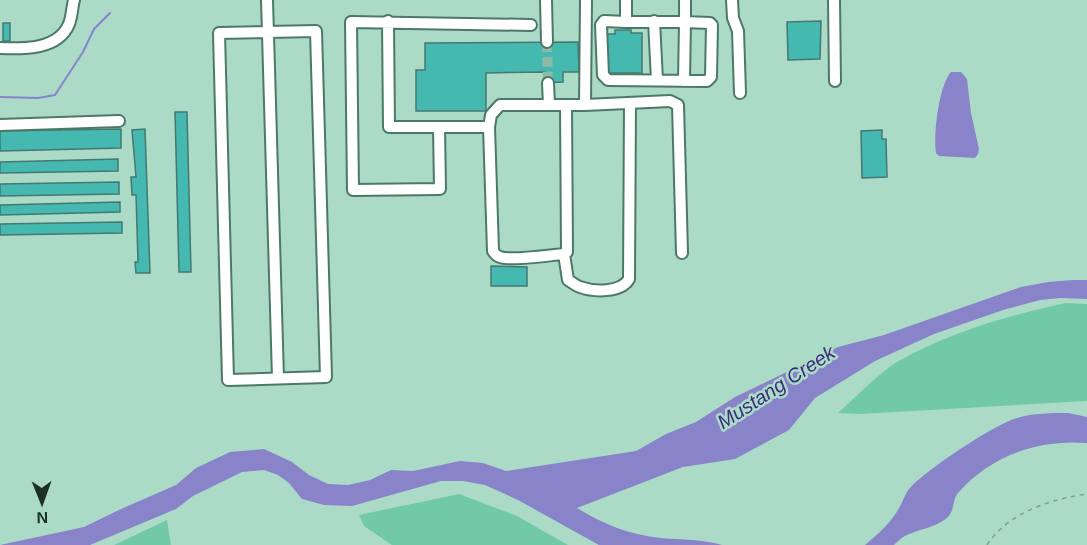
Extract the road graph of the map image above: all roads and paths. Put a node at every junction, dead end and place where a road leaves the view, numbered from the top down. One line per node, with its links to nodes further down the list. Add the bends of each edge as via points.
1 (74, 0): 16 (lane, via 69,24 58,40 42,46)
2 (267, 0): 14 (lane)
3 (546, 0): 15 (lane)
4 (586, 0): 25 (lane)
5 (626, 0): 10 (lane)
6 (685, 0): 12 (lane)
7 (732, 0): 21 (lane, via 738,31)
8 (834, 0): 19 (lane)
9 (388, 21): 13 (lane); 28 (lane, via 389,127); 28 (lane, via 351,22 353,190 440,189)
10 (626, 21): 11 (lane); 17 (lane, via 602,22 603,75 608,80)
11 (654, 21): 12 (lane); 17 (lane)
12 (685, 22): 18 (lane); 18 (lane, via 712,25 711,77 707,81)
13 (531, 25)
14 (269, 32): 32 (lane); 32 (lane, via 316,31 326,377); 32 (lane, via 219,33 219,57 228,380)
15 (547, 42)
16 (0, 48)
17 (657, 80): 18 (lane)
18 (684, 81)
19 (836, 81)
20 (548, 83): 23 (lane)
21 (740, 93)
22 (630, 103): 25 (lane); 30 (lane, via 670,101 678,105); 31 (lane, via 629,279 620,287 604,290 580,287 568,280)
23 (549, 105): 24 (lane); 29 (lane, via 500,105 491,115)
24 (566, 105): 25 (lane); 31 (lane, via 568,244)
25 (585, 105)
26 (119, 121): 27 (lane)
27 (0, 125)
28 (439, 128): 29 (lane)
29 (489, 128): 31 (lane, via 493,251 502,258)
30 (682, 253)
31 (564, 254)
32 (278, 378)
33 (1087, 494): 34 (path, via 1049,503 1016,517 994,534)
34 (987, 545)

